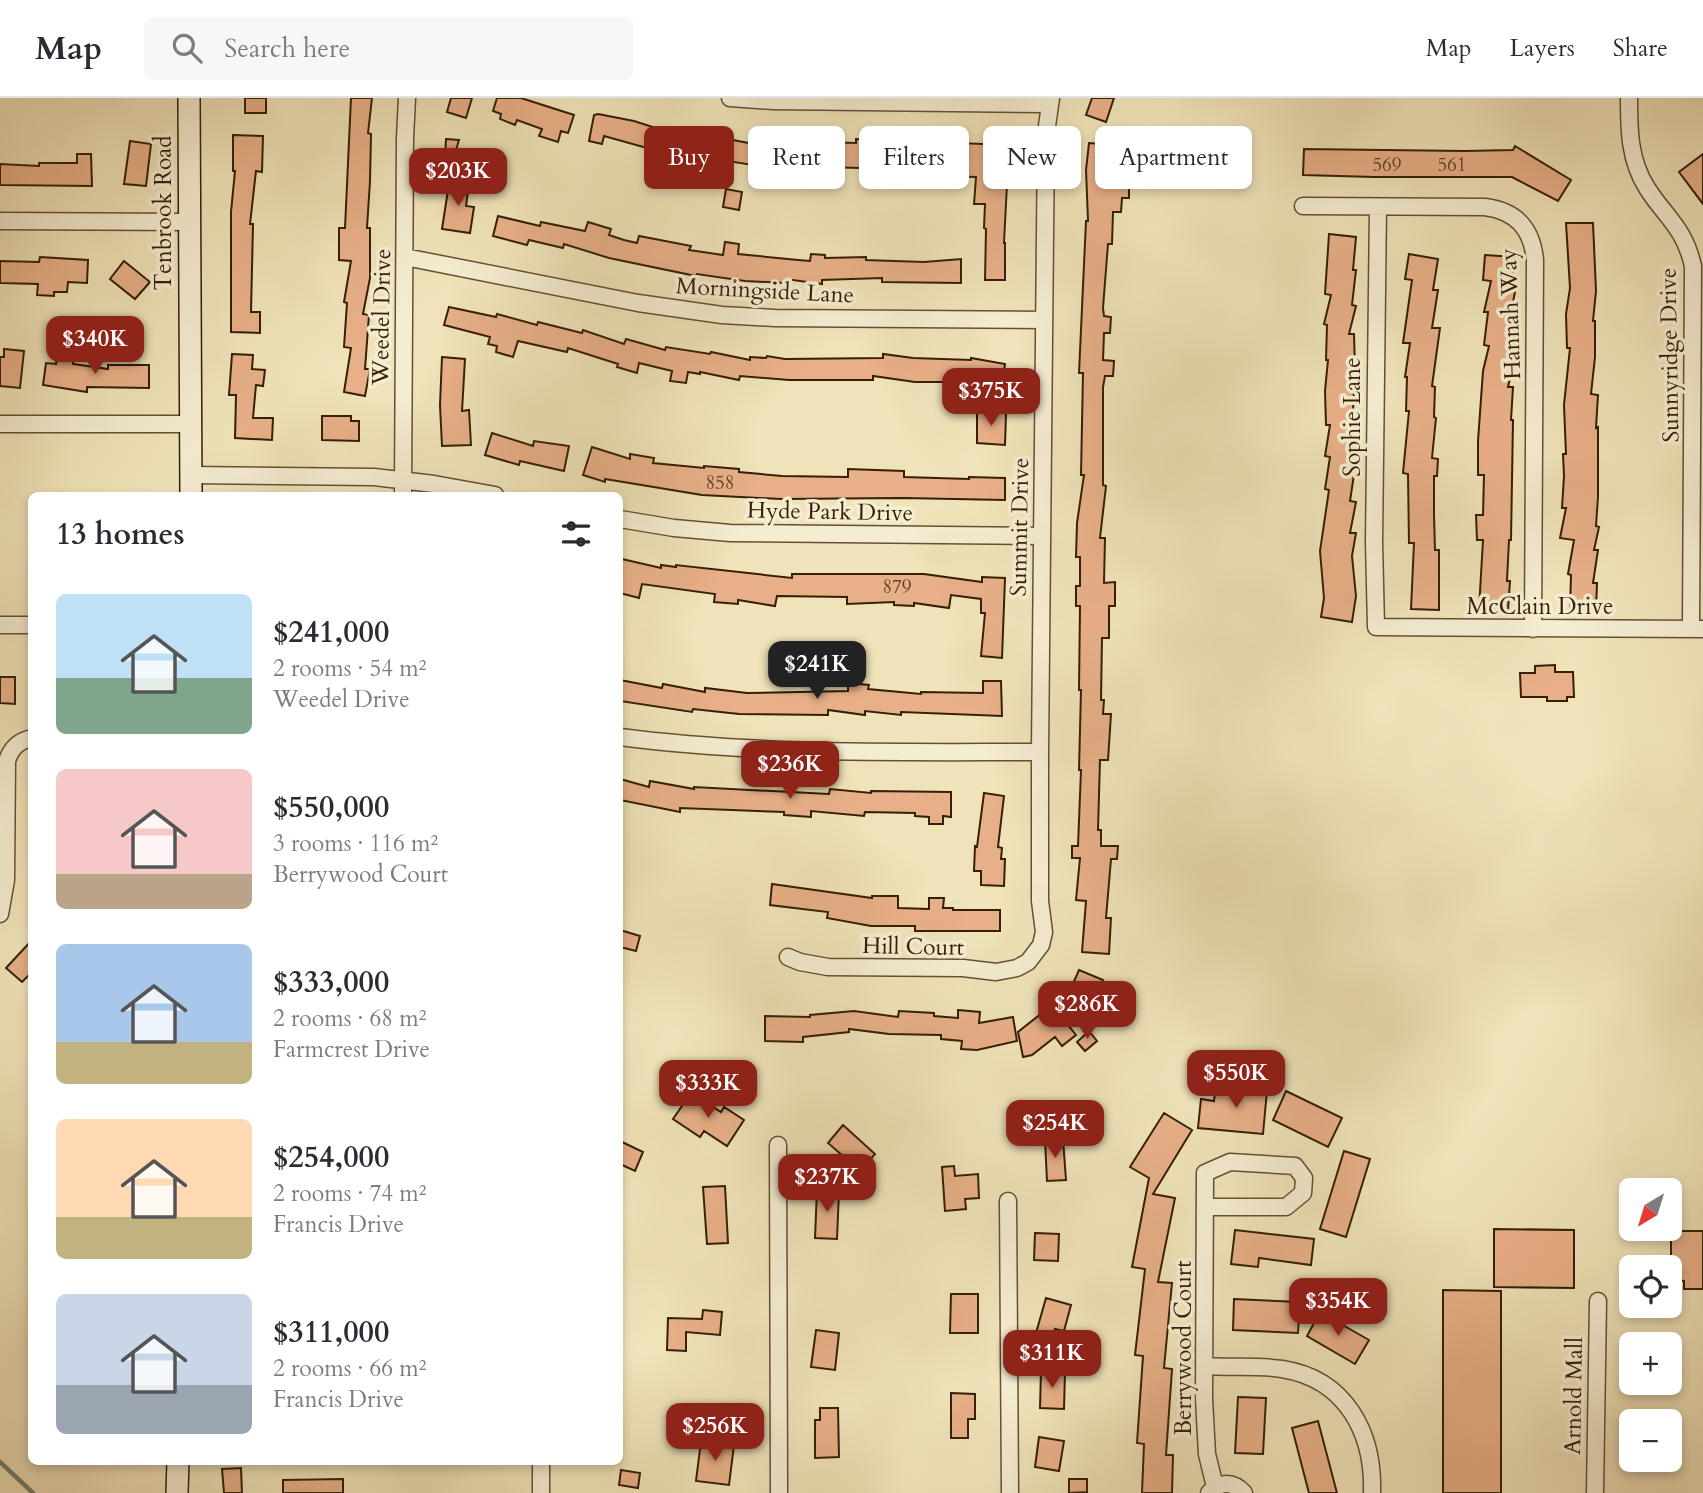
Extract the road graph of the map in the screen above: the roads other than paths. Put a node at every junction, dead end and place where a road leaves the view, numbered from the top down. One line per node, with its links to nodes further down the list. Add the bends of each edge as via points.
1 (190, 98): 10 (street, Tenbrook Road)
2 (407, 98): 11 (street, Weedel Drive)
3 (730, 98): 5 (street)
4 (1629, 98): 24 (street, Sunnyridge Drive, via 1634,161 1646,187 1683,235 1693,266)
5 (836, 100): 6 (street)
6 (1050, 101): 12 (street, Summit Drive)
7 (1303, 206): 8 (street, Hannah Way)
8 (1378, 207): 22 (street, Sophie Lane); 23 (street, Hannah Way, via 1499,209 1516,217 1534,244)
9 (0, 221): 10 (street)
10 (190, 222): 14 (street, Tenbrook Road)
11 (405, 257): 12 (street, Morningside Lane, via 722,315); 16 (street, Weedel Drive)
12 (1044, 320): 19 (street, Summit Drive)
13 (0, 424): 14 (street)
14 (190, 424): 15 (street, Tenbrook Road)
15 (191, 485): 16 (street, via 358,476)
16 (403, 488): 17 (street)
17 (456, 492)
18 (623, 519): 19 (street, Hyde Park Drive, via 754,534)
19 (1042, 536): 27 (street, Summit Drive)
20 (0, 625): 21 (street)
21 (28, 625)
22 (1376, 627): 23 (street, McClain Drive)
23 (1533, 629): 24 (street, McClain Drive)
24 (1697, 629)
25 (623, 737): 27 (street, via 713,748)
26 (28, 739): 28 (street, via 9,754)
27 (1040, 752): 30 (street, Summit Drive, via 1044,932)
28 (3, 830): 29 (street, via 5,892)
29 (0, 914)
30 (1034, 955): 31 (street, Hill Court, via 1017,968 996,972 828,967)
31 (788, 957)
32 (778, 1145): 42 (street)
33 (1008, 1201): 43 (street)
34 (1205, 1208): 34 (street, Berrywood Court, via 1286,1207 1303,1193 1304,1178 1295,1166 1230,1161 1205,1173); 36 (street, Berrywood Court)
35 (1598, 1301): 46 (street, Arnold Mall)
36 (1205, 1366): 39 (street, Berrywood Court); 45 (street, via 1284,1369 1317,1381 1335,1394 1357,1420 1369,1446)
37 (178, 1465): 40 (street)
38 (541, 1465): 41 (street)
39 (1212, 1490): 44 (street, Berrywood Court, via 1227,1483)
40 (177, 1493)
41 (541, 1493)
42 (779, 1493)
43 (1010, 1493)
44 (1244, 1493)
45 (1372, 1493)
46 (1595, 1493)

